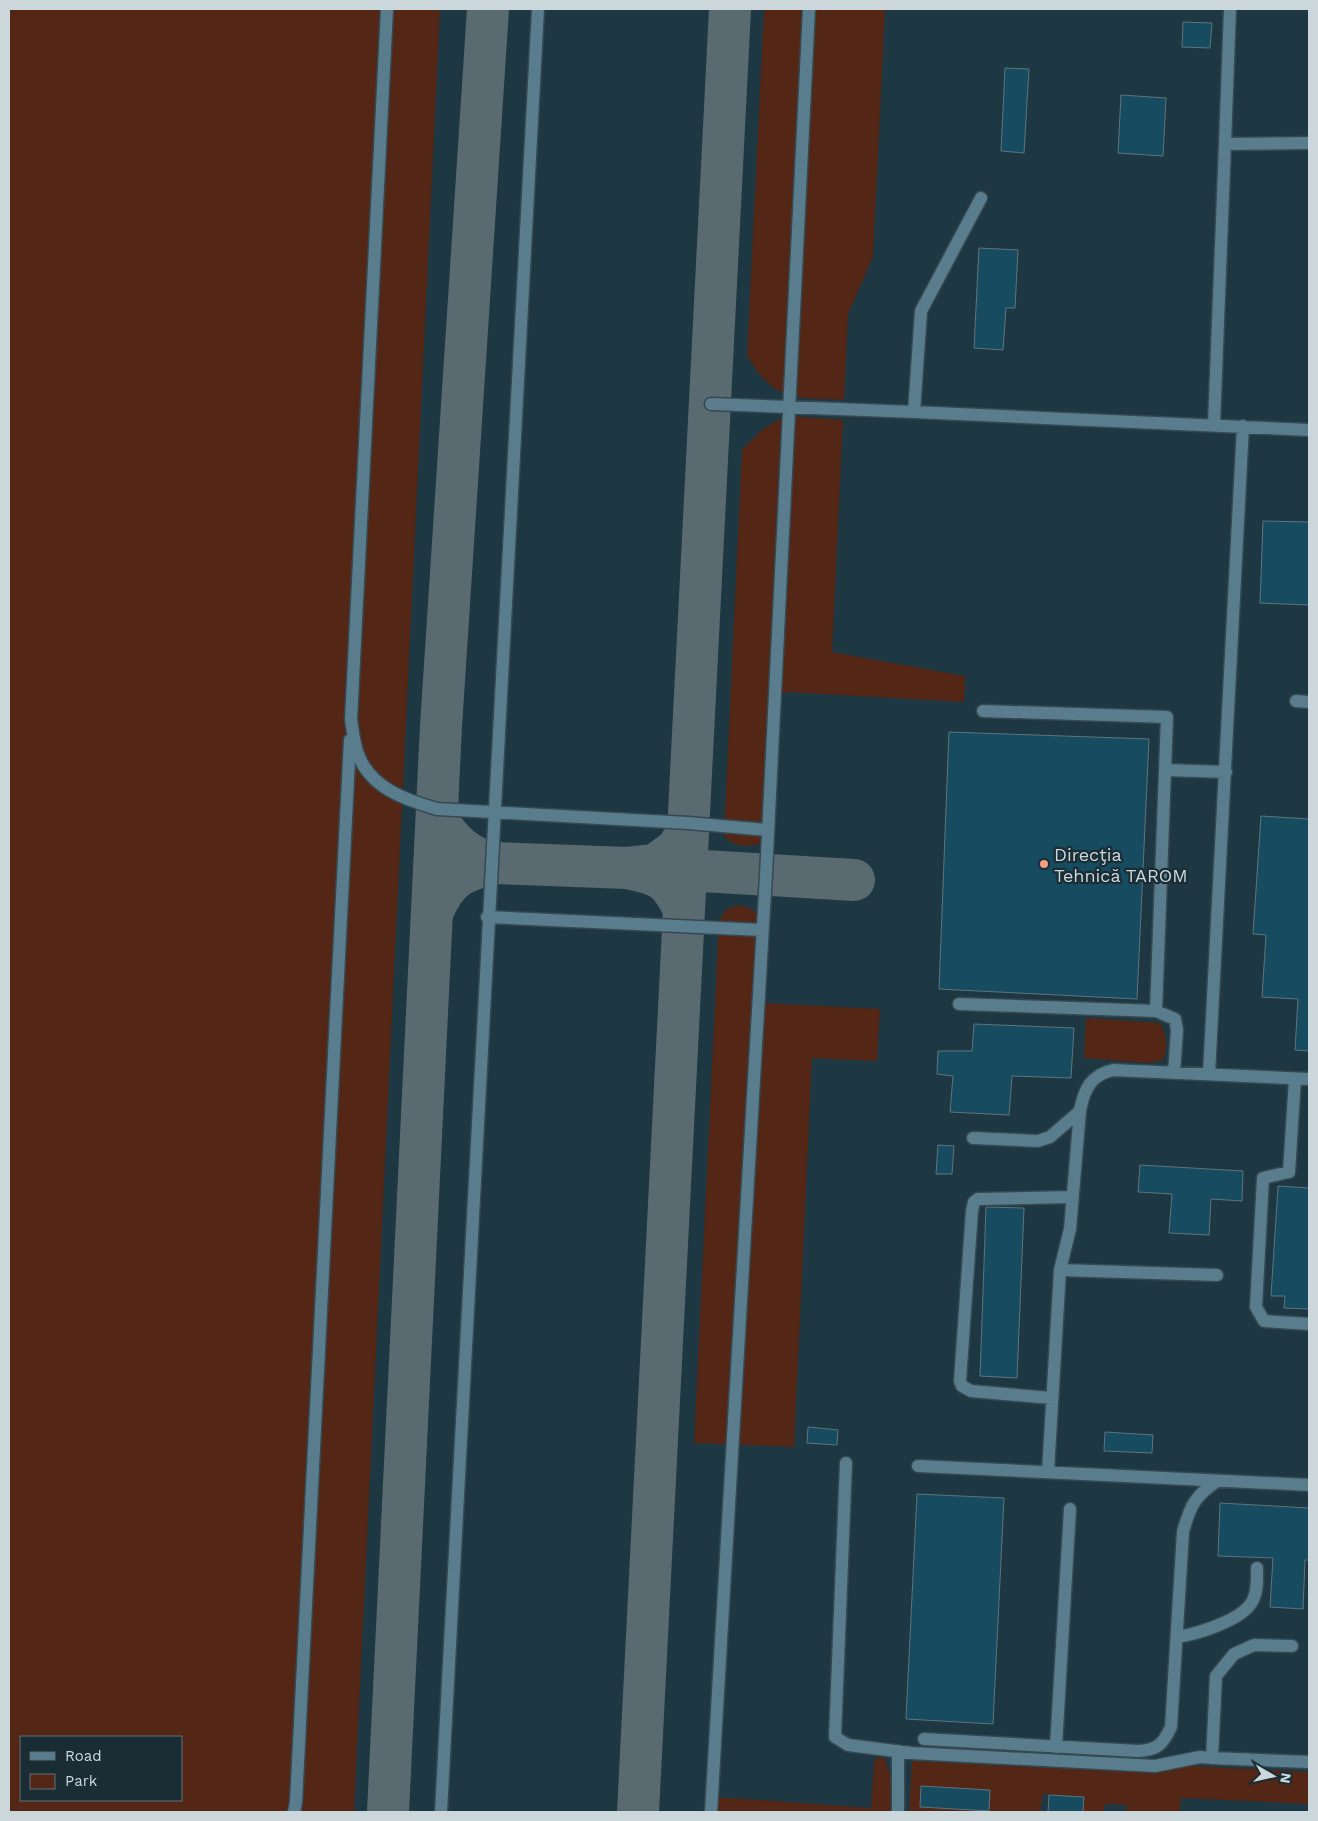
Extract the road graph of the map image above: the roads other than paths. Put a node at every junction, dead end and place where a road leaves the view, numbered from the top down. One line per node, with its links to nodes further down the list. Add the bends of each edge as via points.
1 (387, 9): 17 (lane)
2 (538, 9): 20 (lane)
3 (809, 9): 9 (lane)
4 (1230, 9): 6 (lane)
5 (1309, 143): 6 (lane)
6 (1225, 144): 11 (lane)
7 (981, 198): 10 (lane, via 921,311)
8 (711, 404): 9 (lane)
9 (789, 407): 10 (lane); 21 (lane)
10 (914, 412): 11 (lane)
11 (1214, 424): 12 (lane)
12 (1243, 426): 13 (lane); 19 (lane)
13 (1309, 430)
14 (1296, 701): 15 (lane)
15 (1309, 702)
16 (983, 711): 18 (lane, via 1167,717)
17 (351, 720): 20 (lane, via 358,755 370,775 385,788 410,801 437,809); 51 (lane)
18 (1166, 770): 19 (lane); 25 (lane)
19 (1226, 772): 27 (lane)
20 (493, 812): 21 (lane); 22 (lane)
21 (768, 830): 23 (lane)
22 (488, 917): 23 (lane); 52 (lane)
23 (762, 930): 53 (lane)
24 (959, 1004): 25 (lane)
25 (1156, 1011): 26 (lane, via 1175,1019)
26 (1174, 1073): 27 (lane); 30 (lane, via 1113,1070 1102,1073 1092,1080 1083,1094)
27 (1209, 1074): 28 (lane)
28 (1295, 1079): 29 (lane); 35 (lane, via 1289,1172 1263,1178 1256,1307 1264,1321)
29 (1309, 1079)
30 (1080, 1111): 31 (lane, via 1050,1136 1038,1141); 32 (lane)
31 (973, 1138)
32 (1072, 1197): 33 (lane, via 1070,1229); 36 (lane, via 978,1199 972,1211 962,1386 971,1391)
33 (1060, 1270): 34 (lane); 36 (lane)
34 (1217, 1275)
35 (1309, 1324)
36 (1051, 1398): 39 (lane)
37 (846, 1463): 48 (lane, via 835,1738 848,1745)
38 (918, 1466): 39 (lane)
39 (1048, 1472): 40 (lane)
40 (1217, 1481): 41 (lane); 44 (lane, via 1203,1490 1187,1515 1183,1532)
41 (1309, 1485)
42 (1070, 1509): 47 (lane)
43 (1257, 1568): 44 (lane, via 1256,1591 1249,1606 1222,1624)
44 (1177, 1637): 47 (lane, via 1171,1727 1164,1744 1153,1750 1138,1751)
45 (1292, 1646): 49 (lane, via 1254,1645 1234,1654 1216,1676)
46 (924, 1738): 47 (lane)
47 (1056, 1747)
48 (898, 1751): 49 (lane, via 1155,1766 1200,1757); 54 (lane)
49 (1212, 1758): 50 (lane)
50 (1309, 1762)
51 (294, 1812)
52 (441, 1812)
53 (711, 1812)
54 (898, 1812)

